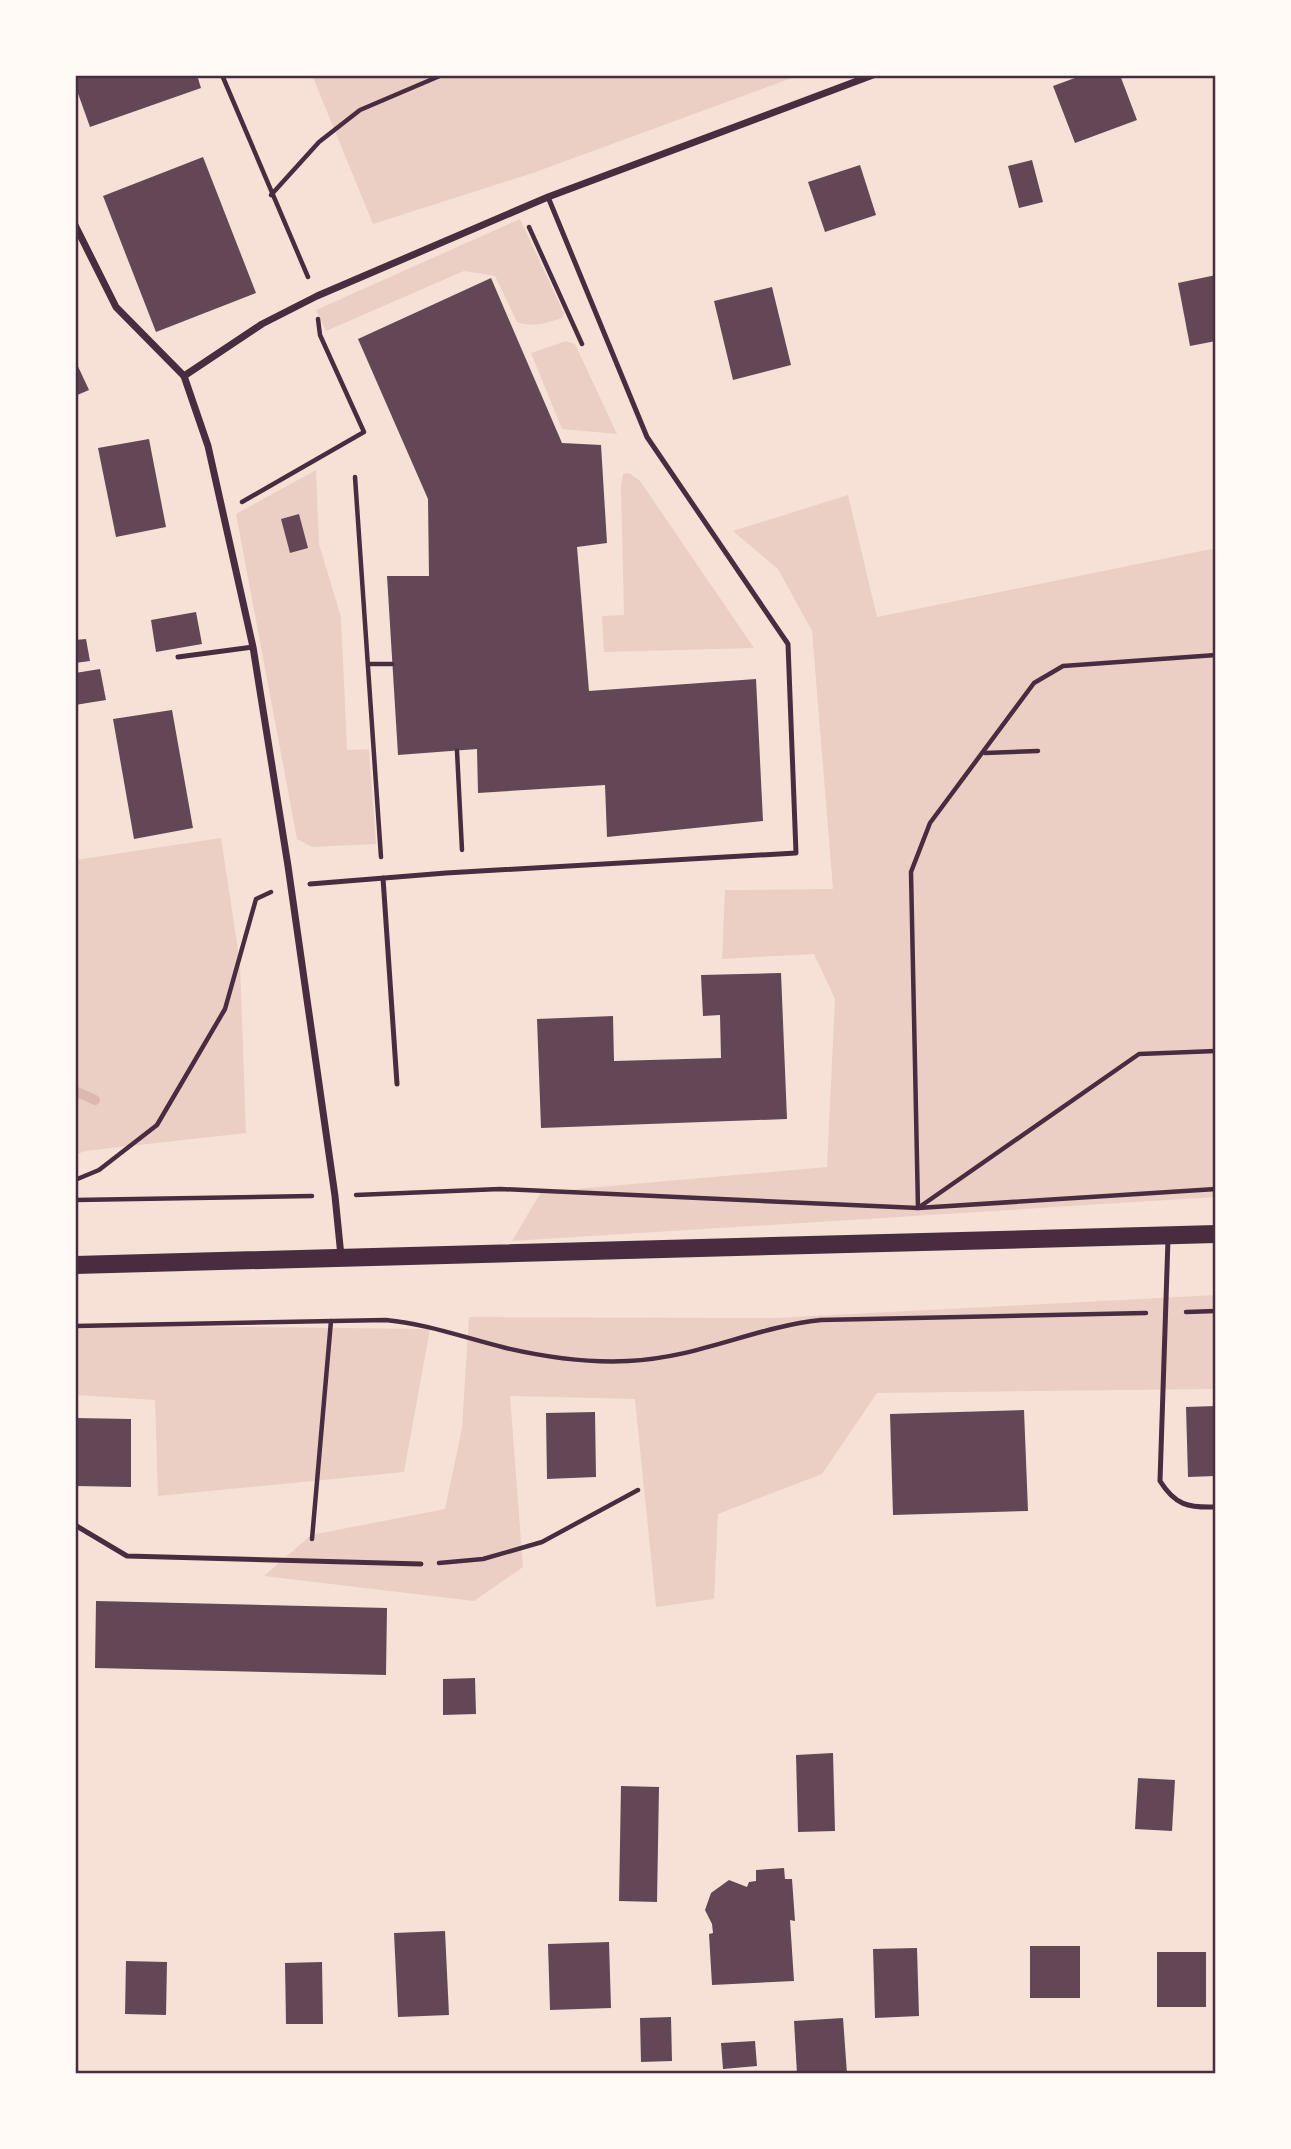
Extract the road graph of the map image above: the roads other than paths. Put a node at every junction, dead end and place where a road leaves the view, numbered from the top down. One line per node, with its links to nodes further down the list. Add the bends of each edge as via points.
1 (873, 75): 2 (street)
2 (548, 197): 4 (street, via 317,296 262,324); 7 (lane, via 647,437 788,644 796,853)
3 (75, 225): 4 (street, via 116,307)
4 (184, 376): 5 (street, via 208,446)
5 (253, 647): 6 (lane); 12 (street)
6 (178, 657)
7 (383, 878): 8 (lane); 9 (lane)
8 (310, 884)
9 (397, 1084)
10 (1216, 1234): 11 (main road)
11 (1168, 1236): 12 (main road); 14 (lane, via 1160,1480 1169,1495 1192,1508)
12 (341, 1260): 13 (main road)
13 (75, 1265)
14 (1216, 1507)
15 (75, 1525): 16 (lane, via 127,1556)
16 (421, 1564)

